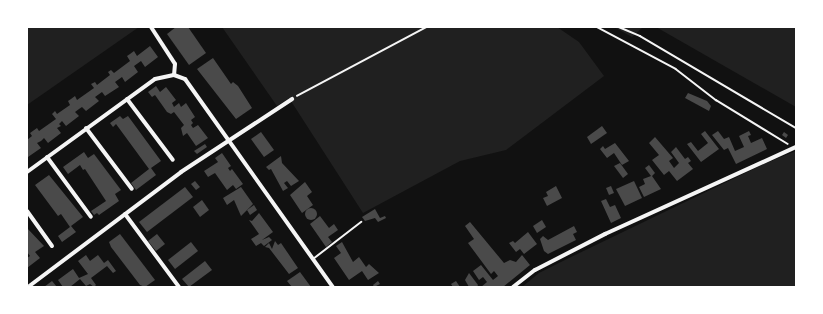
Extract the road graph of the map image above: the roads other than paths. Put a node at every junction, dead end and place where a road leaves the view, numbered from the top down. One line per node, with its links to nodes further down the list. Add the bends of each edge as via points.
1 (151, 27): 2 (street, via 176,64)
2 (174, 75): 3 (street, via 155,79); 6 (street, via 186,79)
3 (127, 99): 5 (street); 9 (street)
4 (292, 99): 6 (street)
5 (86, 128): 8 (street); 11 (street)
6 (229, 140): 13 (street); 17 (street)
7 (796, 147): 21 (street, via 605,234 535,270)
8 (47, 157): 10 (street); 14 (street)
9 (173, 160)
10 (27, 172)
11 (132, 189)
12 (27, 211): 16 (street)
13 (125, 214): 18 (street); 19 (street)
14 (91, 217)
15 (361, 222): 17 (lane)
16 (52, 246)
17 (313, 259): 20 (street)
18 (28, 287)
19 (179, 287)
20 (333, 287)
21 (513, 287)

